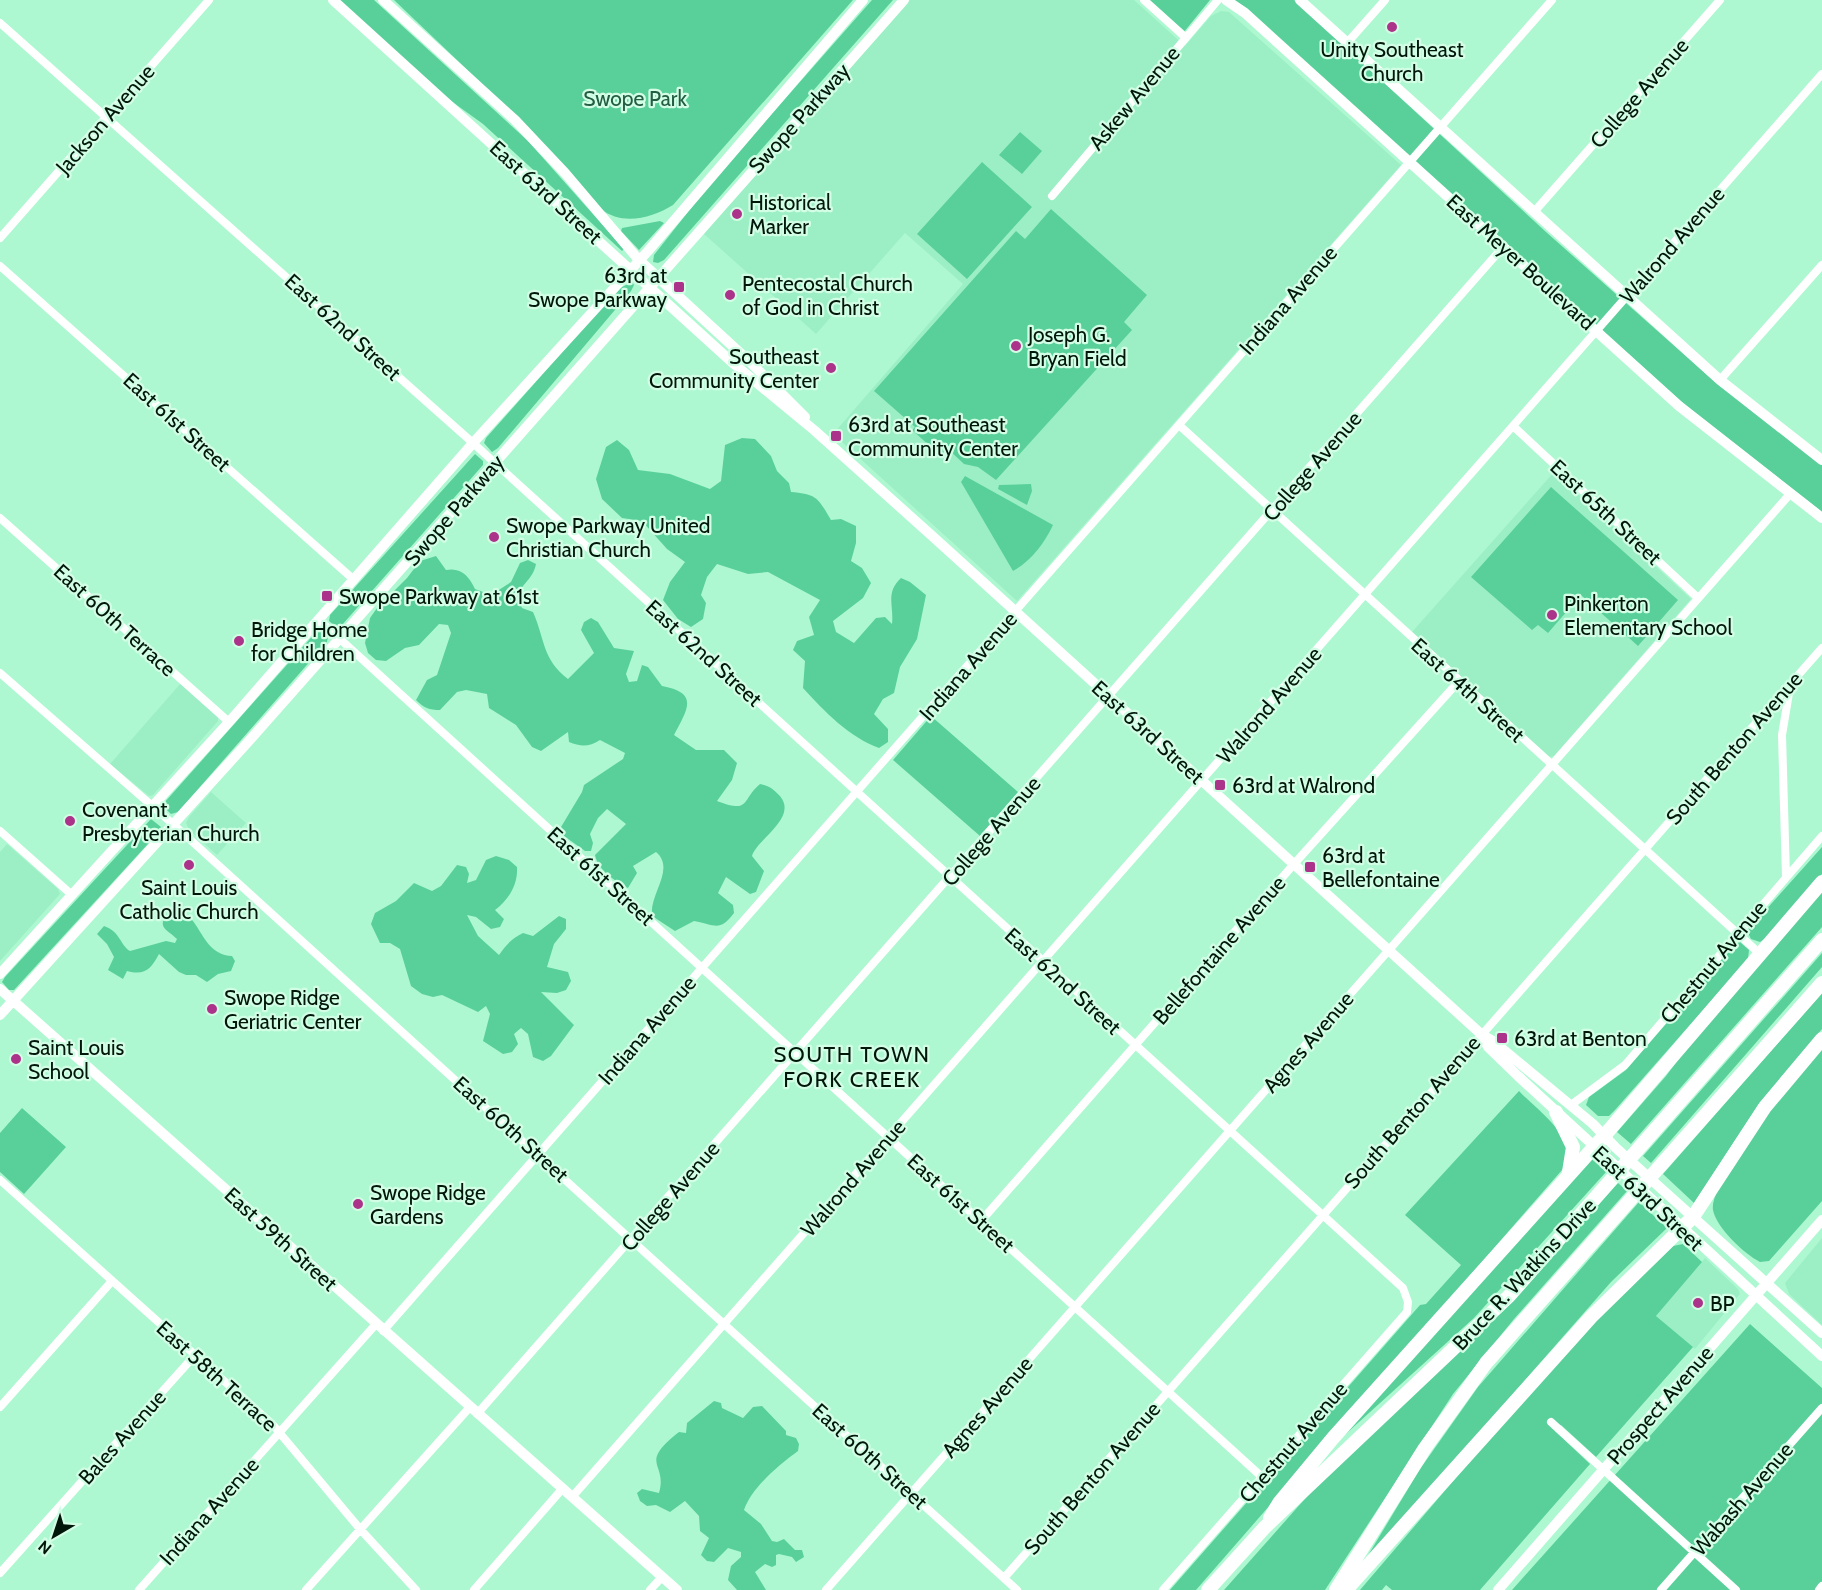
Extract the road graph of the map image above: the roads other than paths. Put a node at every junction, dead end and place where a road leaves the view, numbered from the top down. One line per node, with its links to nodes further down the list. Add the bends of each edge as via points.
1 (209, 0): 17 (street, Jackson Avenue)
2 (333, 0): 27 (main road, East 63rd Street)
3 (383, 0): 24 (main road, East 63rd Street, via 540,146)
4 (863, 0): 24 (main road, Swope Parkway)
5 (904, 0): 28 (main road, Swope Parkway)
6 (1144, 0): 14 (street)
7 (1218, 0): 14 (street, Askew Avenue)
8 (1226, 0): 19 (main road, East Meyer Boulevard)
9 (1300, 0): 15 (main road)
10 (1385, 0): 15 (street)
11 (1552, 0): 18 (street, Indiana Avenue)
12 (1720, 0): 21 (street, College Avenue)
13 (0, 23): 17 (street, East 62nd Street)
14 (1185, 37): 20 (street, Askew Avenue)
15 (1347, 43): 18 (main road)
16 (1822, 74): 30 (street, Walrond Avenue)
17 (106, 117): 22 (street, Jackson Avenue); 36 (street, East 62nd Street)
18 (1440, 127): 19 (street, Indiana Avenue); 21 (main road)
19 (1409, 162): 23 (main road, East Meyer Boulevard); 33 (street, Indiana Avenue)
20 (1052, 196)
21 (1534, 212): 30 (main road)
22 (0, 238)
23 (1503, 247): 31 (main road, East Meyer Boulevard); 40 (street, College Avenue)
24 (639, 260): 27 (main road, Swope Parkway); 28 (main road, East 63rd Street)
25 (1822, 265): 32 (street)
26 (0, 266): 43 (street, East 61st Street)
27 (630, 269): 29 (main road, East 63rd Street); 36 (main road, Swope Parkway)
28 (657, 278): 29 (main road, Swope Parkway); 35 (main road, East 63rd Street, via 751,363 805,416)
29 (650, 287): 35 (main road, East 63rd Street); 38 (main road, Swope Parkway)
30 (1626, 297): 31 (street, Walrond Avenue); 32 (main road)
31 (1597, 331): 34 (street, Walrond Avenue); 39 (main road, East Meyer Boulevard, via 1679,406)
32 (1720, 380): 37 (main road)
33 (1179, 425): 40 (street, East 64th Street); 46 (street, Indiana Avenue)
34 (1513, 426): 44 (street, Walrond Avenue); 45 (street, East 65th Street)
35 (814, 430): 46 (main road, East 63rd Street)
36 (473, 443): 38 (street, East 62nd Street); 43 (main road, Swope Parkway)
37 (1822, 458)
38 (495, 463): 48 (main road, Swope Parkway); 57 (street, East 62nd Street)
39 (1790, 494): 42 (main road, East Meyer Boulevard); 45 (street, Agnes Avenue)
40 (1273, 511): 44 (street, East 64th Street); 53 (street, College Avenue)
41 (0, 518): 54 (street, East 60th Terrace)
42 (1822, 518)
43 (353, 579): 47 (main road, Swope Parkway)
44 (1365, 596): 51 (street, East 64th Street); 56 (street, Walrond Avenue)
45 (1698, 598): 55 (street, Agnes Avenue)
46 (1016, 612): 53 (main road, East 63rd Street); 57 (street, Indiana Avenue)
47 (319, 620): 48 (street, East 61st Street); 54 (main road, Swope Parkway)
48 (340, 639): 59 (main road, Swope Parkway); 73 (street, East 61st Street)
49 (1822, 648): 52 (street, South Benton Avenue)
50 (0, 673): 58 (street, East 60th Street)
51 (1459, 681): 55 (street, East 64th Street); 63 (street, Bellefontaine Avenue)
52 (1790, 684): 62 (street, South Benton Avenue); 64 (street, via 1782,735)
53 (1110, 696): 56 (main road, East 63rd Street); 65 (street, College Avenue)
54 (229, 722): 58 (main road, Swope Parkway)
55 (1551, 765): 62 (street, East 64th Street); 70 (street, Agnes Avenue)
56 (1202, 781): 63 (main road, East 63rd Street); 72 (street, Walrond Avenue)
57 (857, 792): 65 (street, East 62nd Street); 73 (street, Indiana Avenue)
58 (152, 808): 59 (street, East 60th Street); 67 (main road, Swope Parkway)
59 (174, 825): 77 (main road, Swope Parkway); 89 (street, East 60th Street)
60 (0, 831): 67 (street)
61 (1822, 836): 64 (street, Chestnut Avenue)
62 (1646, 848): 68 (street, East 64th Street); 79 (street, South Benton Avenue)
63 (1294, 864): 70 (main road, East 63rd Street); 81 (street, Bellefontaine Avenue)
64 (1786, 877): 68 (street, Chestnut Avenue)
65 (950, 878): 72 (street, East 62nd Street); 82 (street, College Avenue)
66 (1822, 882): 71 (highway)
67 (72, 895): 74 (main road, Swope Parkway)
68 (1738, 932): 71 (street, East 64th Street); 83 (street, Chestnut Avenue, via 1625,1065)
69 (1822, 940): 120 (highway, Bruce R. Watkins Drive, via 1509,1296)
70 (1388, 950): 79 (main road, East 63rd Street); 85 (street, Agnes Avenue)
71 (1759, 953): 86 (highway)
72 (1043, 962): 81 (street, East 62nd Street); 87 (street, Walrond Avenue)
73 (702, 968): 82 (street, East 61st Street); 89 (street, Indiana Avenue)
74 (0, 974)
75 (1822, 983): 137 (highway, Bruce R. Watkins Drive, via 1486,1363 1425,1448)
76 (0, 989): 77 (main road, East 59th Street)
77 (13, 1001): 78 (main road, Swope Parkway); 104 (main road, East 59th Street)
78 (0, 1015)
79 (1481, 1034): 83 (main road, East 63rd Street); 84 (main road, East 63rd Street, via 1488,1047); 92 (street, South Benton Avenue)
80 (1822, 1039): 93 (highway, via 1764,1107)
81 (1134, 1046): 85 (street, East 62nd Street); 95 (street, Bellefontaine Avenue)
82 (796, 1053): 87 (street, East 61st Street); 97 (street, College Avenue)
83 (1571, 1105): 86 (main road, East 63rd Street)
84 (1556, 1112): 88 (main road, East 63rd Street); 90 (highway, via 1573,1147)
85 (1229, 1132): 92 (street, East 62nd Street); 102 (street, Agnes Avenue)
86 (1604, 1136): 88 (highway); 93 (main road, East 63rd Street)
87 (889, 1137): 95 (street, East 61st Street); 103 (street, Walrond Avenue)
88 (1592, 1146): 90 (highway); 96 (main road, East 63rd Street)
89 (538, 1154): 97 (street, East 60th Street); 104 (street, Indiana Avenue)
90 (1569, 1173): 120 (highway, via 1333,1438 1279,1503)
91 (0, 1180): 98 (street, East 58th Terrace)
92 (1322, 1216): 100 (street, East 62nd Street); 108 (street, South Benton Avenue)
93 (1693, 1217): 96 (highway); 99 (main road, East 63rd Street)
94 (1822, 1220): 99 (main road, Prospect Avenue)
95 (981, 1221): 102 (street, East 61st Street)
96 (1681, 1228): 101 (main road, East 63rd Street); 138 (highway, via 1591,1317)
97 (632, 1239): 103 (street, East 60th Street); 112 (street, College Avenue)
98 (112, 1281): 106 (street, East 58th Terrace); 109 (street)
99 (1768, 1282): 101 (main road, Prospect Avenue); 105 (main road, East 63rd Street)
100 (1403, 1288): 116 (street, Chestnut Avenue, via 1407,1312)
101 (1756, 1295): 107 (main road, East 63rd Street); 115 (main road, Prospect Avenue)
102 (1076, 1308): 108 (street, East 61st Street); 118 (street, Agnes Avenue)
103 (724, 1324): 118 (street, East 60th Street); 119 (street, Walrond Avenue)
104 (380, 1327): 112 (main road, East 59th Street); 114 (street, Indiana Avenue)
105 (1822, 1333)
106 (195, 1355): 114 (street, East 58th Terrace); 123 (street, Bales Avenue)
107 (1822, 1356)
108 (1168, 1392): 116 (street, East 61st Street); 125 (street, South Benton Avenue)
109 (3, 1397): 110 (street)
110 (0, 1407)
111 (1822, 1408): 122 (street, Wabash Avenue)
112 (474, 1410): 117 (main road, East 59th Street); 121 (street, College Avenue)
113 (1551, 1422): 115 (street)
114 (280, 1432): 121 (street, East 58th Terrace); 127 (street, Indiana Avenue)
115 (1603, 1470): 122 (street); 139 (main road, Prospect Avenue)
116 (1262, 1477): 135 (street, Chestnut Avenue)
117 (563, 1488): 119 (main road, East 59th Street); 130 (street)
118 (911, 1494): 125 (street, East 60th Street); 133 (street, Agnes Avenue)
119 (572, 1497): 124 (main road)
120 (1265, 1527): 136 (highway, Bruce R. Watkins Drive)
121 (360, 1529): 128 (street, College Avenue); 129 (street, East 58th Terrace)
122 (1694, 1552): 140 (street, Wabash Avenue); 141 (street)
123 (0, 1573)
124 (662, 1577): 131 (street); 132 (main road)
125 (1004, 1578): 134 (street, East 60th Street)
126 (1822, 1586): 142 (street)
127 (139, 1590)
128 (306, 1590)
129 (416, 1590)
130 (474, 1590)
131 (650, 1590)
132 (677, 1590)
133 (826, 1590)
134 (1017, 1590)
135 (1163, 1590)
136 (1208, 1590)
137 (1336, 1590)
138 (1346, 1590)
139 (1498, 1590)
140 (1661, 1590)
141 (1736, 1590)
142 (1819, 1590)

